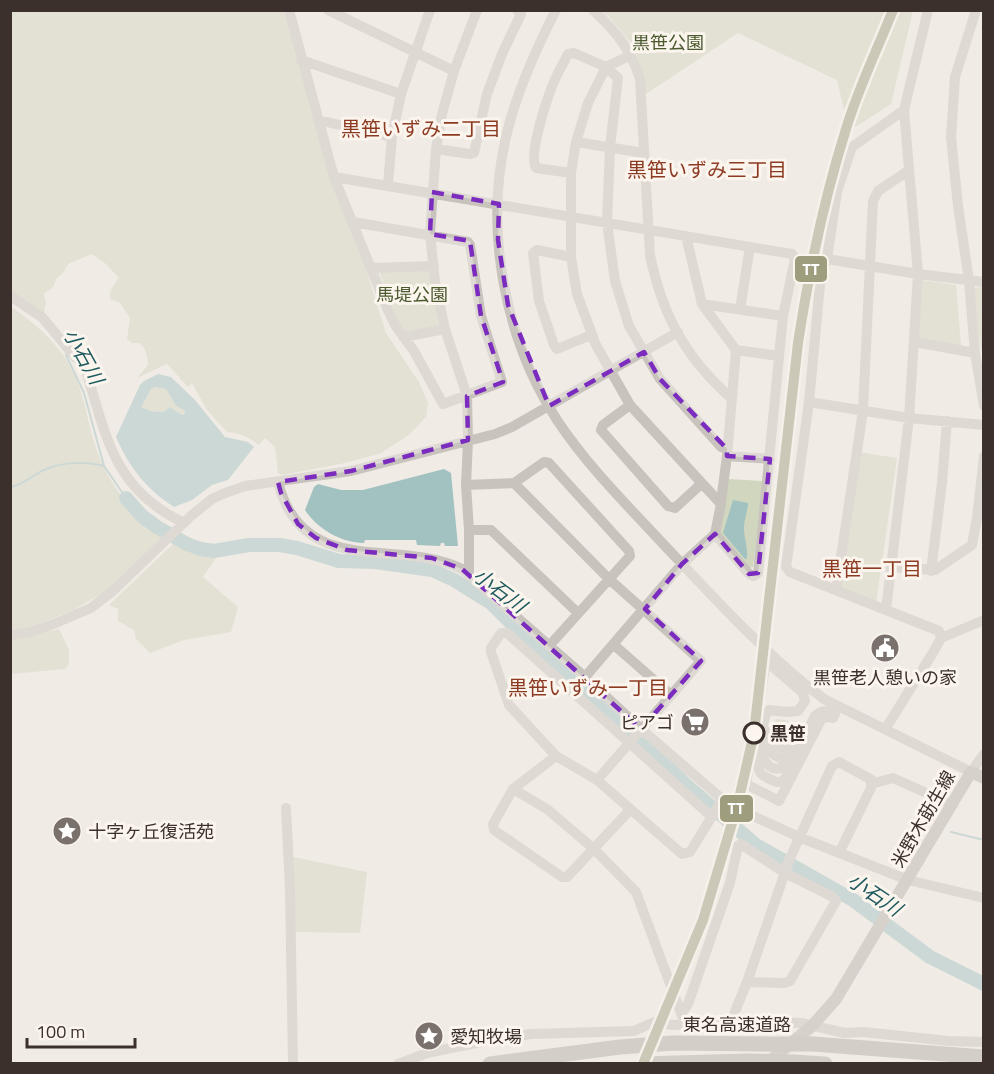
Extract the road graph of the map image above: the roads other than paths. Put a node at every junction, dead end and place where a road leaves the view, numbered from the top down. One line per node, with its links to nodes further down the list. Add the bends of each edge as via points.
1 (289, 10): 13 (street)
2 (328, 10): 11 (street)
3 (477, 10): 15 (street)
4 (517, 10): 22 (street, via 521,14 488,94 474,153)
5 (556, 10): 29 (street, via 515,104 501,167)
6 (593, 10): 12 (street, via 613,28)
7 (928, 10): 17 (street)
8 (428, 11): 11 (street)
9 (976, 11): 10 (street); 43 (street, via 955,77 951,136)
10 (984, 14)
11 (415, 52): 15 (street); 16 (street)
12 (631, 55): 14 (street); 23 (street, via 640,79)
13 (301, 60): 16 (street); 18 (street)
14 (606, 68): 20 (street, via 588,103); 21 (street, via 618,78); 25 (street, via 571,53 553,84 533,162 536,168)
15 (454, 71): 22 (street)
16 (401, 94): 19 (street)
17 (904, 110): 24 (street); 38 (street, via 852,147 837,192)
18 (318, 120): 19 (street); 26 (street)
19 (392, 136): 27 (street)
20 (576, 142): 21 (street); 25 (street)
21 (610, 147): 23 (street); 32 (street)
22 (436, 149): 28 (street)
23 (644, 153): 33 (street)
24 (908, 171): 40 (street, via 878,191 873,201); 42 (street)
25 (571, 173): 30 (street)
26 (334, 177): 27 (street); 31 (street)
27 (388, 185): 28 (street)
28 (432, 192): 29 (street); 34 (street)
29 (499, 204): 30 (street); 63 (street, via 498,240 508,305 522,348)
30 (572, 217): 32 (street); 37 (street)
31 (353, 222): 34 (street); 41 (street)
32 (607, 223): 33 (street); 55 (street, via 615,281 630,326)
33 (649, 230): 35 (street); 50 (street, via 654,278 664,309)
34 (430, 234): 39 (street); 59 (street, via 470,244 481,316 502,379)
35 (686, 236): 36 (street); 46 (street)
36 (750, 247): 47 (street); 48 (street, via 795,257)
37 (572, 257): 51 (street, via 577,294); 51 (street, via 537,250 533,253 539,301 555,348)
38 (827, 259): 40 (street); 61 (street, via 820,278)
39 (434, 267): 41 (street); 49 (street)
40 (869, 267): 42 (street); 65 (street)
41 (371, 268): 52 (street)
42 (918, 274): 43 (street); 53 (street)
43 (969, 281): 44 (street); 56 (street)
44 (984, 282)
45 (10, 296): 79 (street, via 42,317 84,364 107,440 125,476 148,501)
46 (702, 304): 47 (street); 54 (street)
47 (740, 309): 48 (street)
48 (783, 316): 57 (street)
49 (445, 329): 52 (street); 59 (street)
50 (678, 332): 55 (street); 60 (street, via 694,360)
51 (591, 335): 58 (street)
52 (403, 337): 59 (street, via 443,404)
53 (915, 342): 56 (street); 66 (street)
54 (736, 350): 57 (street); 60 (street)
55 (644, 351): 58 (street); 70 (street, via 664,385)
56 (975, 353): 64 (street)
57 (779, 356): 72 (street)
58 (610, 371): 62 (street); 63 (street)
59 (467, 396): 69 (street)
60 (731, 398): 70 (street)
61 (809, 402): 65 (street); 87 (street, via 787,569)
62 (630, 405): 75 (street); 75 (street, via 603,425 602,433 672,508)
63 (549, 406): 69 (street, via 512,427); 82 (street, via 588,460)
64 (984, 406)
65 (863, 411): 66 (street); 87 (street)
66 (909, 418): 67 (street); 83 (street)
67 (947, 422): 68 (street); 84 (street)
68 (984, 425)
69 (468, 440): 73 (street, via 351,471); 76 (street)
70 (727, 452): 72 (street); 77 (street)
71 (984, 456): 78 (street)
72 (770, 459): 81 (street, via 758,573 749,574)
73 (278, 482): 79 (street, via 225,493); 85 (street, via 293,516 316,538 363,553 446,561)
74 (514, 483): 76 (street); 86 (street); 86 (street, via 544,462 549,463 629,551 630,556)
75 (701, 484): 77 (street)
76 (466, 485): 80 (street)
77 (721, 504): 81 (street)
78 (980, 518): 84 (street, via 972,545)
79 (184, 523): 92 (street, via 91,608 51,625)
80 (469, 530): 85 (street); 90 (street, via 491,530)
81 (715, 534): 82 (street)
82 (682, 564): 88 (street); 98 (street, via 714,599)
83 (892, 567): 84 (street); 89 (street)
84 (931, 571)
85 (469, 574): 95 (street)
86 (609, 579): 88 (street); 90 (street)
87 (836, 590): 89 (street)
88 (645, 609): 94 (street); 97 (street, via 701,660)
89 (886, 610): 93 (street, via 939,631)
90 (578, 614): 95 (street)
91 (984, 621): 93 (street)
92 (10, 635)
93 (941, 638): 99 (street)
94 (613, 644): 96 (street); 97 (street)
95 (549, 646): 96 (street)
96 (585, 677): 100 (street)
97 (671, 695): 100 (street)
98 (820, 696): 99 (street); 101 (street, via 799,716 772,715); 102 (street)
99 (886, 728): 106 (street)
100 (635, 736): 104 (street, via 503,632 491,650 509,705); 108 (street); 113 (street); 113 (street)
101 (764, 739): 102 (street, via 790,751); 105 (street, via 770,752); 105 (street, via 761,767 767,775 780,779)
102 (798, 744): 105 (street)
103 (984, 754): 106 (street)
104 (556, 756): 108 (street); 110 (street)
105 (793, 760): 105 (street, via 781,782 760,771 759,742 766,714 769,710 798,711 805,701 803,693 766,661 746,784 779,801 822,718 833,718 835,714 827,711 815,716)
106 (971, 772): 107 (main road, 米野木莇生線); 111 (main road, 米野木莇生線)
107 (984, 778)
108 (597, 780): 114 (street)
109 (872, 784): 111 (street, via 893,778); 115 (street, via 872,780 839,762 832,766); 117 (street)
110 (513, 789): 116 (street, via 547,809); 116 (street, via 493,824 495,830 564,877)
111 (953, 805): 119 (main road, 米野木莇生線)
112 (286, 807): 128 (street)
113 (717, 809): 114 (street, via 690,852 684,854); 115 (street, via 739,811)
114 (630, 810): 116 (street)
115 (799, 837): 117 (street); 118 (street)
116 (594, 849): 122 (street, via 636,892)
117 (839, 853): 119 (street)
118 (785, 873): 121 (street); 121 (street, via 833,897 836,904 790,981); 122 (street, via 745,845 738,846 724,900)
119 (908, 880): 120 (street); 124 (main road, 米野木莇生線, via 836,999)
120 (984, 897)
121 (747, 982): 123 (street)
122 (682, 1018): 123 (street, via 688,1025); 127 (street, via 672,1025 654,1022 634,1030 532,1040 495,1039)
123 (730, 1024): 124 (street)
124 (812, 1026): 125 (street, via 845,1033); 132 (main road, 米野木莇生線)
125 (984, 1042)
126 (984, 1057): 130 (highway, 東名高速道路, bridge, via 813,1044 673,1043)
127 (425, 1059): 129 (street)
128 (293, 1064)
129 (398, 1064)
130 (490, 1064)
131 (643, 1064): 133 (highway, 東名高速道路, bridge)
132 (766, 1064)
133 (825, 1064)

